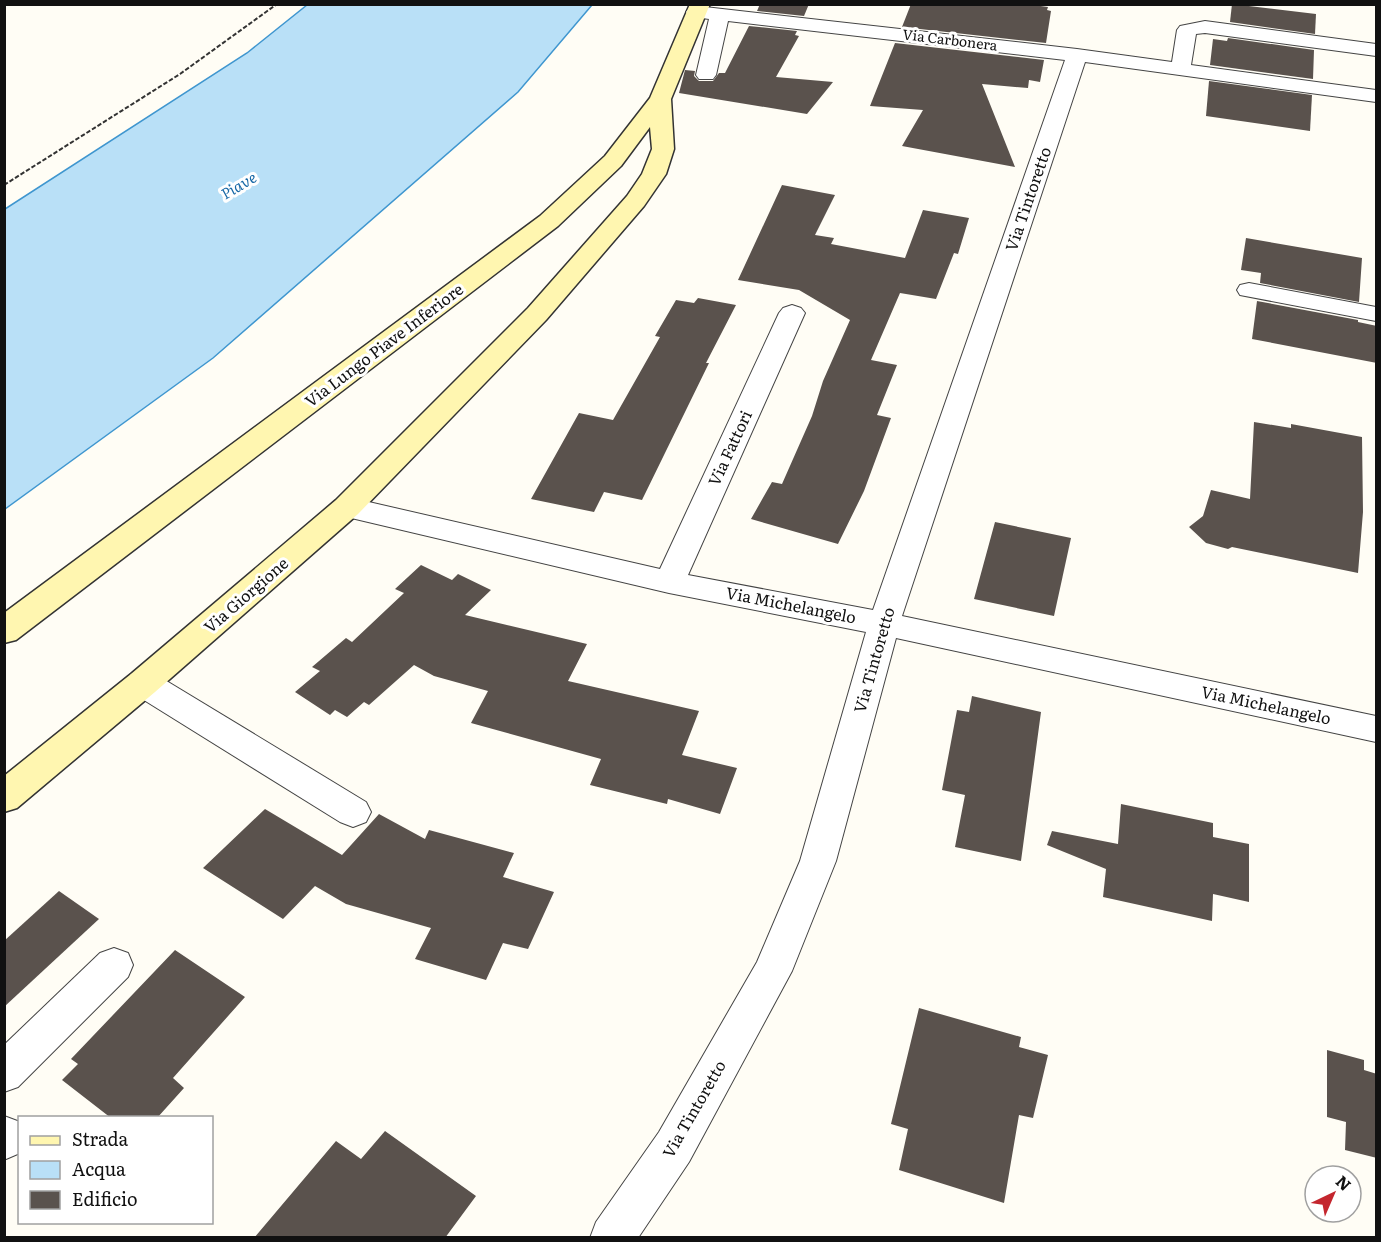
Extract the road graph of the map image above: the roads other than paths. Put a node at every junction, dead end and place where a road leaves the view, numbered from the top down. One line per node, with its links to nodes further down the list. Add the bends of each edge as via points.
1 (698, 8): 2 (street, Via Carbonera); 8 (main road, Via Lungo Piave Inferiore)
2 (720, 15): 4 (street, Via Carbonera); 6 (street)
3 (1377, 50): 5 (street, via 1205,27 1187,30)
4 (1077, 55): 5 (street, Via Carbonera); 14 (street, Via Tintoretto)
5 (1181, 68): 7 (street, Via Carbonera)
6 (706, 75)
7 (1377, 96)
8 (660, 99): 12 (main road, Via Giorgione, via 663,149 654,174 636,201 537,314); 15 (main road, Via Lungo Piave Inferiore, via 613,161 549,221)
9 (1249, 290): 11 (street)
10 (792, 313): 13 (street, Via Fattori)
11 (1377, 314)
12 (347, 507): 13 (street, Via Michelangelo); 16 (main road, Via Giorgione)
13 (669, 582): 14 (street, Via Michelangelo)
14 (884, 624): 17 (street, Via Michelangelo); 22 (street, Via Tintoretto, via 818,861 773,971 674,1147)
15 (4, 631)
16 (143, 683): 18 (main road, Via Giorgione); 19 (street)
17 (1377, 729)
18 (4, 797)
19 (353, 812)
20 (114, 965): 21 (street)
21 (4, 1073)
22 (612, 1238)

